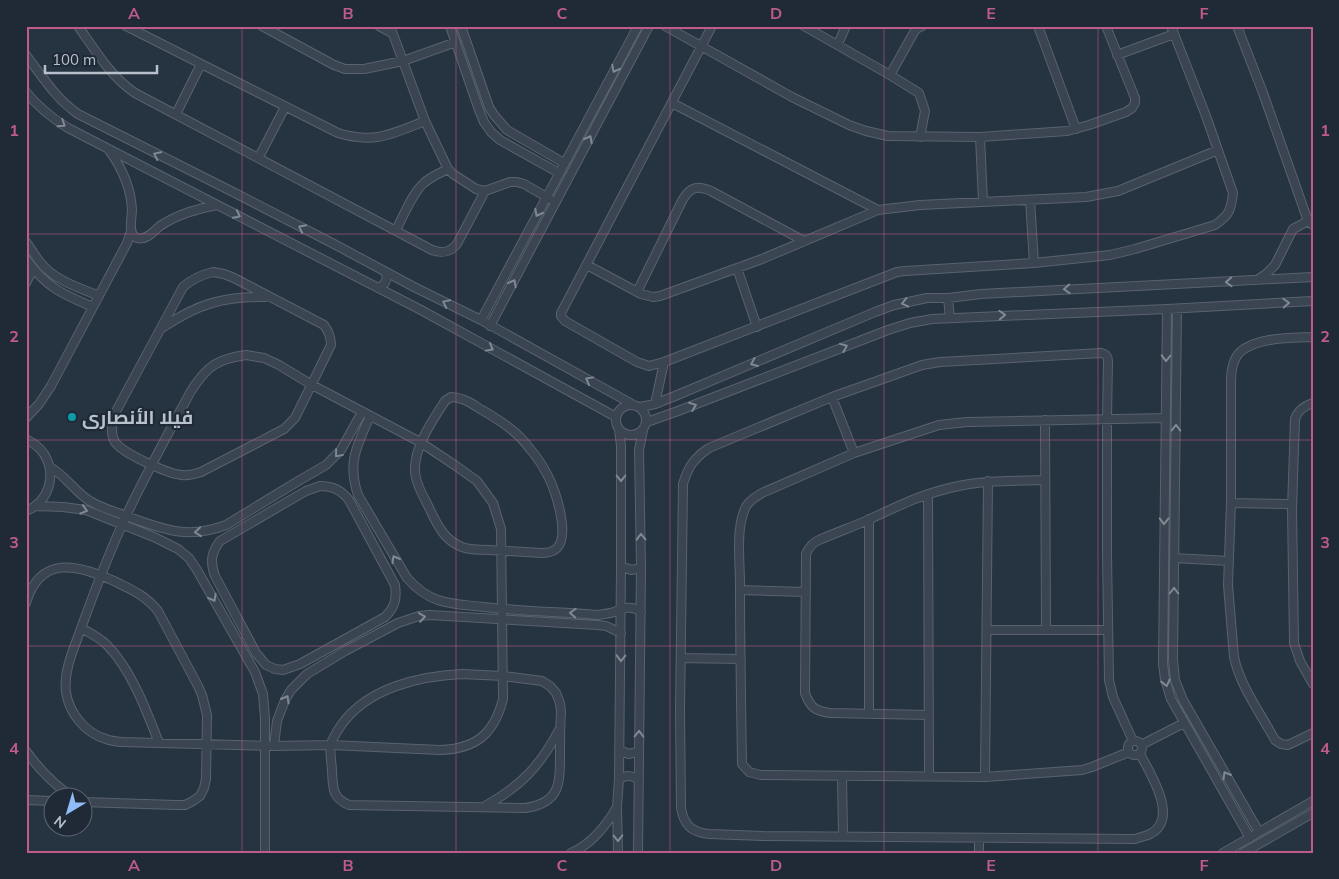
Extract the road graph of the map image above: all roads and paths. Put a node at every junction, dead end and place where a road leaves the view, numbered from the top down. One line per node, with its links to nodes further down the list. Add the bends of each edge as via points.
1 (78, 26): 31 (street, via 126,87)
2 (126, 26): 17 (street)
3 (262, 26): 25 (street, via 345,69 364,69)
4 (379, 26): 18 (street)
5 (450, 26): 20 (street)
6 (461, 26): 39 (street, via 490,107 500,123)
7 (638, 26): 39 (street, one-way to 39)
8 (649, 26): 45 (street, one-way to 8)
9 (665, 26): 22 (street)
10 (712, 26): 22 (street)
11 (804, 26): 21 (street)
12 (846, 26): 21 (street)
13 (922, 26): 27 (street, via 916,29)
14 (1038, 26): 33 (street)
15 (1106, 26): 24 (street)
16 (1236, 26): 49 (street)
17 (138, 29): 26 (street)
18 (391, 30): 25 (street)
19 (1172, 30): 24 (street); 37 (street)
20 (456, 42): 25 (street); 41 (street, via 479,110 491,132)
21 (838, 44): 27 (street)
22 (701, 47): 29 (street); 34 (street, via 849,125 888,136)
23 (26, 55): 59 (street, one-way to 23, via 78,114 58,98)
24 (1117, 55): 33 (street, via 1135,103 1126,112)
25 (403, 61): 32 (street)
26 (201, 64): 30 (street); 31 (street)
27 (890, 75): 34 (street, via 920,93 925,111)
28 (26, 92): 36 (street, one-way to 36, via 58,122)
29 (672, 103): 48 (street); 56 (street)
30 (284, 107): 32 (street, via 352,138 380,137); 38 (street)
31 (176, 114): 38 (street)
32 (425, 121): 40 (street)
33 (1076, 129): 35 (street)
34 (920, 137): 35 (street)
35 (980, 137): 46 (street)
36 (108, 148): 47 (street); 50 (street, via 122,171 131,196)
37 (1218, 150): 44 (street, via 1110,193); 55 (street, via 1233,193 1232,206 1226,217 1215,225 1121,253)
38 (259, 157): 51 (street)
39 (564, 163): 41 (street)
40 (448, 169): 42 (street, via 476,189); 51 (street, via 423,183)
41 (559, 173): 43 (street)
42 (485, 191): 43 (street, via 517,182); 51 (street, via 457,244 446,252 432,250)
43 (546, 197): 45 (street); 75 (street, one-way to 75)
44 (1030, 200): 46 (street); 55 (street)
45 (556, 202): 76 (street, one-way to 45)
46 (982, 202): 48 (street)
47 (217, 205): 50 (street, via 182,214 142,239 135,237); 64 (street, one-way to 64)
48 (878, 210): 52 (street)
49 (1311, 223): 61 (street, via 1294,229 1275,264)
50 (131, 230): 66 (street)
51 (396, 230)
52 (804, 241): 57 (street); 65 (street, via 711,191 694,188 683,199)
53 (26, 242): 66 (street, via 52,274)
54 (26, 259): 58 (street)
55 (1034, 263): 77 (street, via 897,272)
56 (587, 265): 65 (street); 80 (street, via 561,313 563,319 637,362 649,366)
57 (737, 268): 65 (street, via 660,296); 77 (street)
58 (33, 269): 62 (street); 71 (street, via 54,289)
59 (386, 273): 63 (street); 64 (street, via 383,285)
60 (1313, 277): 61 (street)
61 (1256, 281): 68 (street, one-way to 68)
62 (26, 283)
63 (414, 287): 69 (street, via 404,291); 75 (street, one-way to 63)
64 (378, 288): 69 (street)
65 (637, 292)
66 (98, 296): 71 (street)
67 (268, 297): 78 (street, via 222,299 200,306); 78 (street, via 224,274 202,274 183,287); 81 (street, via 328,331 331,345)
68 (948, 298): 74 (street); 84 (street, one-way to 84, via 927,298 875,312)
69 (402, 300): 89 (street, one-way to 89)
70 (1313, 301): 73 (street, one-way to 70)
71 (93, 307): 90 (street, via 50,386)
72 (1167, 309): 73 (street); 74 (street, one-way to 72); 91 (street, one-way to 91)
73 (1177, 309): 105 (street, one-way to 73)
74 (950, 318): 94 (street, one-way to 74, via 888,330 910,323)
75 (481, 320): 76 (street)
76 (490, 326): 83 (street, one-way to 76)
77 (757, 327): 80 (street)
78 (161, 328): 100 (street, via 112,424 112,433 122,450)
79 (1313, 337): 111 (street, via 1257,342 1236,358 1231,373)
80 (664, 362): 84 (street)
81 (312, 385): 87 (street); 100 (street, via 295,418 284,429 201,472 180,475); 100 (street, via 264,358 246,355 213,365 200,376)
82 (832, 398): 92 (street, via 931,363 1101,353 1108,357); 99 (street); 142 (street, via 709,448 689,468 683,484)
83 (632, 404): 86 (street); 89 (street, via 623,406)
84 (654, 404): 86 (street)
85 (1313, 404): 112 (street, via 1301,409 1295,419)
86 (640, 407): 94 (street)
87 (362, 412): 88 (street); 102 (street, one-way to 102, via 334,458)
88 (370, 416): 98 (street); 109 (street, via 354,455 353,475)
89 (616, 417): 95 (street)
90 (26, 418)
91 (1166, 418): 92 (street); 106 (street)
92 (1107, 419): 93 (street); 140 (street)
93 (1045, 420): 99 (street, via 947,424); 103 (street)
94 (647, 422): 96 (street)
95 (619, 429): 96 (street, via 631,435); 123 (street, one-way to 123)
96 (643, 430): 124 (street, one-way to 96, via 639,450)
97 (26, 438): 101 (street, via 44,452)
98 (420, 442): 120 (street, via 477,482 493,503 501,529); 120 (street, via 416,479 444,535 464,548); 120 (street, via 445,401 458,397 501,421 516,433 541,463 550,480 561,517 560,543 550,553)
99 (854, 453): 128 (street, via 762,492 747,505 739,538)
100 (152, 464): 115 (street)
101 (50, 466): 113 (street, via 48,488); 115 (street, via 91,502)
102 (300, 480): 107 (street); 118 (street)
103 (1045, 480): 104 (street); 139 (street)
104 (988, 481): 108 (street); 138 (street)
105 (1175, 482): 106 (street); 121 (street)
106 (1165, 483): 135 (street, one-way to 135)
107 (306, 491): 110 (street, via 329,486); 119 (street)
108 (928, 494): 116 (street); 151 (street)
109 (358, 495): 110 (street); 126 (street, one-way to 109)
110 (349, 500): 127 (street)
111 (1231, 503): 112 (street); 122 (street)
112 (1292, 504): 146 (street, via 1294,643)
113 (36, 506): 114 (street); 117 (street, one-way to 117, via 86,510)
114 (26, 512)
115 (126, 516): 117 (street); 118 (street, one-way to 115, via 176,532)
116 (869, 519): 129 (street, via 819,540 809,548 806,554); 150 (street)
117 (122, 524): 125 (street); 147 (street, one-way to 147, via 166,542 188,558)
118 (214, 529): 119 (street)
119 (220, 541): 144 (street, via 211,558 215,576)
120 (501, 551): 132 (street)
121 (1174, 558): 122 (street); 136 (street, one-way to 121)
122 (1229, 561): 154 (street, via 1233,648 1242,681 1281,744 1288,745)
123 (622, 566): 124 (street, via 631,570); 131 (street)
124 (641, 568): 133 (street)
125 (100, 575): 130 (street, via 71,567 47,572 31,589); 137 (street); 157 (street, via 139,594 158,611 202,695 207,715)
126 (407, 578): 127 (street); 132 (street, via 435,600)
127 (395, 585): 144 (street, via 395,603 385,617 292,668 274,669)
128 (740, 590): 129 (street); 143 (street)
129 (806, 592): 150 (street, via 805,693 808,701 821,712)
130 (26, 603)
131 (621, 608): 132 (street, one-way to 132, via 606,614); 133 (street, via 632,607); 141 (street)
132 (502, 609): 134 (street)
133 (641, 612): 163 (street, one-way to 133)
134 (502, 619): 141 (street, via 598,625); 148 (street); 161 (street, one-way to 134, via 280,710 292,690 308,674 345,651 398,623 419,616)
135 (1164, 619): 136 (street); 152 (street, one-way to 152, via 1165,679)
136 (1174, 619): 177 (street, one-way to 136, via 1178,691 1173,670)
137 (81, 628): 156 (street, via 106,644 116,656 139,696); 156 (street, via 66,677 70,708 79,722 105,739)
138 (986, 630): 139 (street); 169 (street)
139 (1046, 630): 140 (street)
140 (1107, 630): 155 (street, via 1110,690)
141 (621, 633): 162 (street, one-way to 162)
142 (681, 658): 143 (street); 185 (street, via 680,808 686,824 700,834)
143 (741, 659): 167 (street, via 742,764 750,772 761,775)
144 (266, 665): 147 (street)
145 (1313, 665): 146 (street)
146 (1304, 668): 149 (street)
147 (255, 672): 160 (street, via 264,694)
148 (503, 676): 153 (street, via 542,681 550,686 560,703); 159 (street, via 443,675 388,690 352,712); 159 (street, via 499,714 492,727 469,745 440,750)
149 (1313, 684)
150 (870, 714): 151 (street)
151 (929, 715): 168 (street)
152 (1184, 723): 158 (street); 181 (street)
153 (560, 728): 178 (street, via 536,766 503,796); 178 (street, via 559,780 548,801 525,808)
154 (1313, 733)
155 (1133, 742): 158 (street); 165 (street, via 1128,747)
156 (159, 743): 157 (street)
157 (206, 744): 160 (street); 176 (street, via 204,788 193,801 185,805)
158 (1142, 744): 166 (street)
159 (331, 745): 161 (street); 178 (street, via 334,791 337,798 349,805)
160 (266, 746): 161 (street); 188 (street)
161 (274, 746)
162 (619, 750): 163 (street, via 629,754); 170 (street)
163 (639, 751): 171 (street)
164 (26, 752): 172 (street)
165 (1129, 752): 166 (street); 169 (street, via 1082,770)
166 (1140, 754): 186 (street, via 1160,793 1164,810 1158,827 1151,833 1135,839)
167 (842, 776): 168 (street); 185 (street)
168 (929, 776): 169 (street)
169 (985, 777)
170 (619, 779): 171 (street, via 629,776); 179 (street)
171 (639, 780): 191 (street)
172 (57, 786)
173 (26, 800): 174 (street)
174 (42, 801)
175 (1313, 801): 180 (street)
176 (92, 802)
177 (1242, 803): 181 (street); 184 (street)
178 (483, 807)
179 (617, 807): 189 (street, via 592,839); 190 (street, one-way to 190)
180 (1300, 808): 183 (street); 184 (street)
181 (1233, 809): 187 (street)
182 (1313, 813): 183 (street)
183 (1304, 818): 194 (street)
184 (1259, 832): 187 (street)
185 (843, 836): 186 (street)
186 (979, 838): 192 (street)
187 (1250, 838): 193 (street)
188 (265, 853)
189 (571, 853)
190 (618, 853)
191 (638, 853)
192 (979, 853)
193 (1223, 853)
194 (1243, 853)

